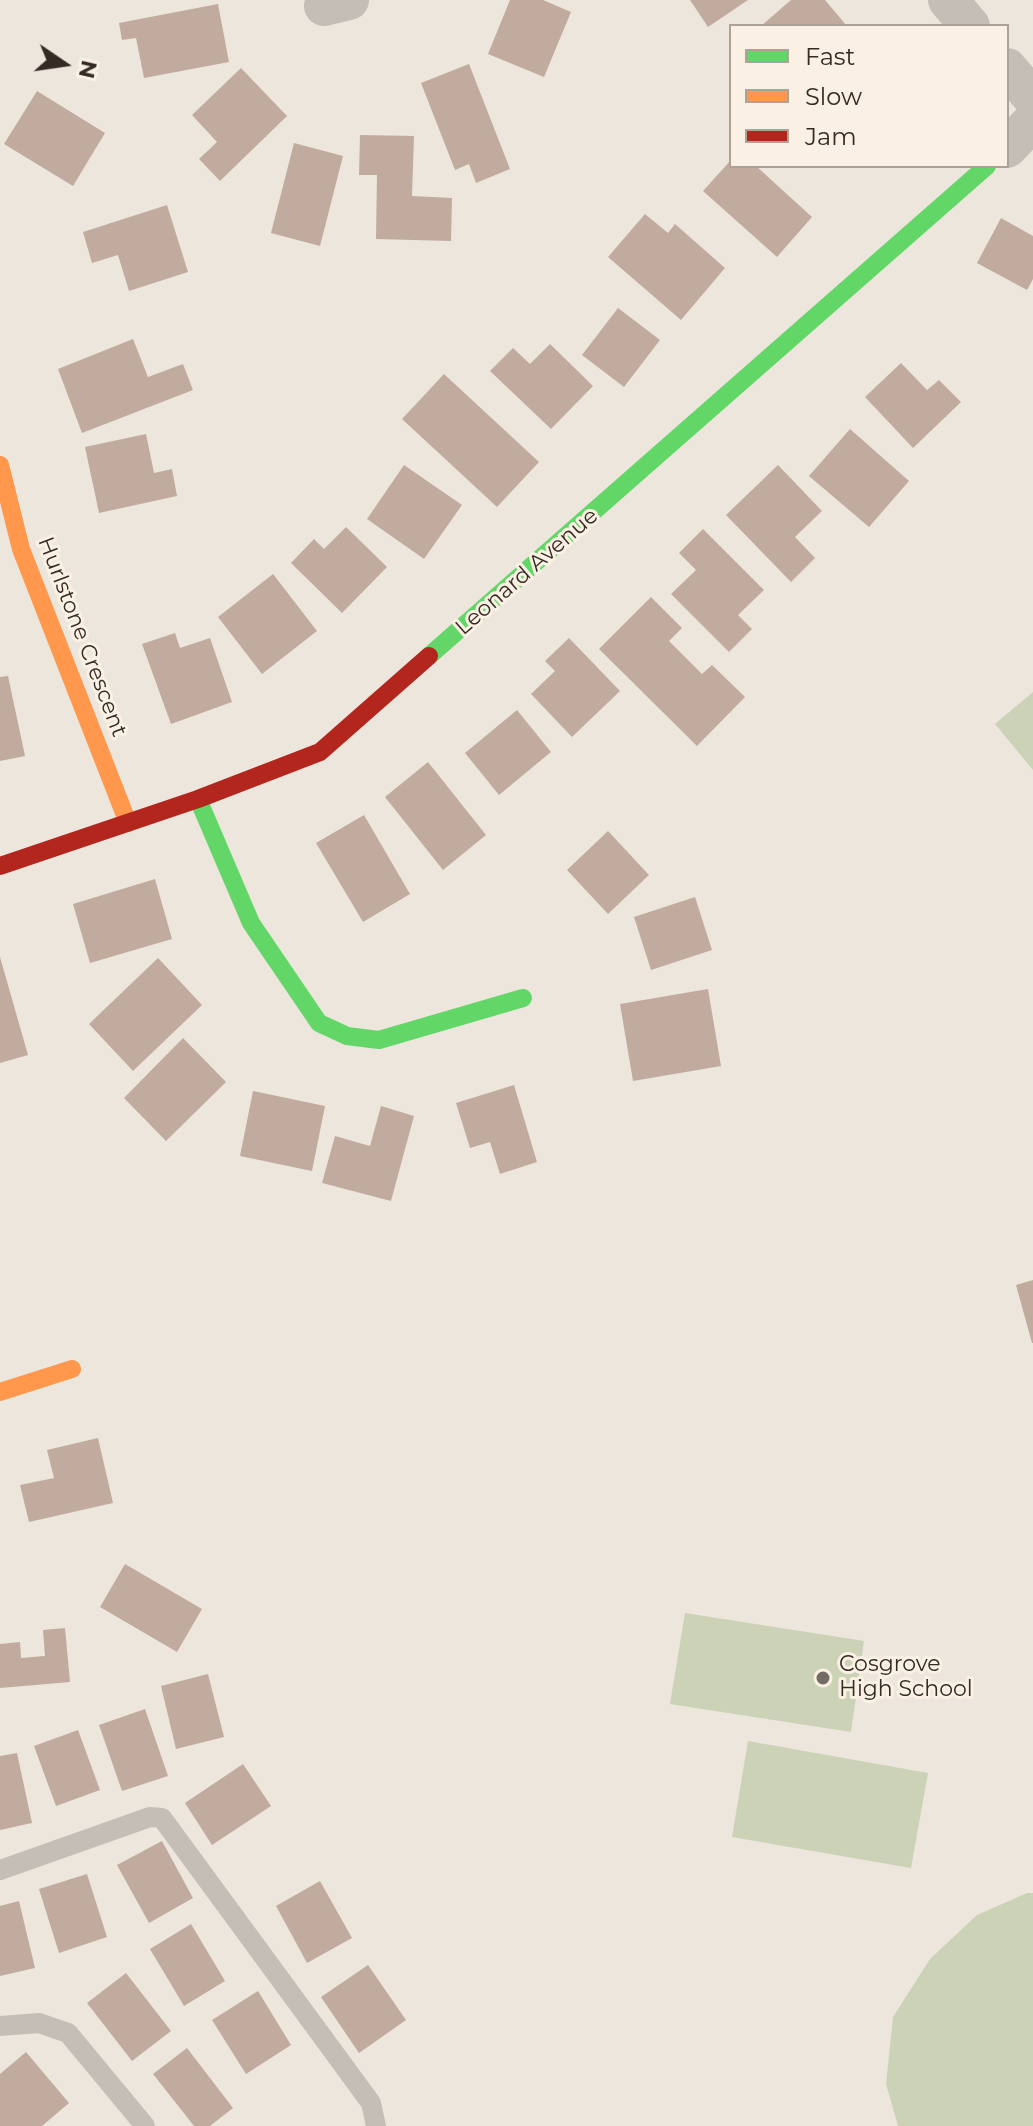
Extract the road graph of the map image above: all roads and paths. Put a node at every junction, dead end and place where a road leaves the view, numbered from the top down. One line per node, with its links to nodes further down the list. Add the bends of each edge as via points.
1 (948, 0): 2 (street)
2 (968, 24)
3 (1009, 70): 4 (street)
4 (1033, 98)
5 (1033, 121): 6 (street)
6 (1009, 146)
7 (985, 168): 9 (street, Leonard Avenue, via 344,733 320,752)
8 (0, 465): 10 (street, Hurlstone Crescent, via 21,549)
9 (198, 799): 10 (street, Leonard Avenue); 12 (street, via 251,923 319,1023 347,1036 379,1040)
10 (128, 823): 11 (street, Leonard Avenue)
11 (0, 866)
12 (523, 998)
13 (72, 1369): 14 (street)
14 (0, 1392)
15 (0, 1870): 18 (lane, via 150,1817 162,1818 371,2103)
16 (0, 2026): 17 (lane, via 39,2023 68,2033)
17 (145, 2126)
18 (376, 2126)

